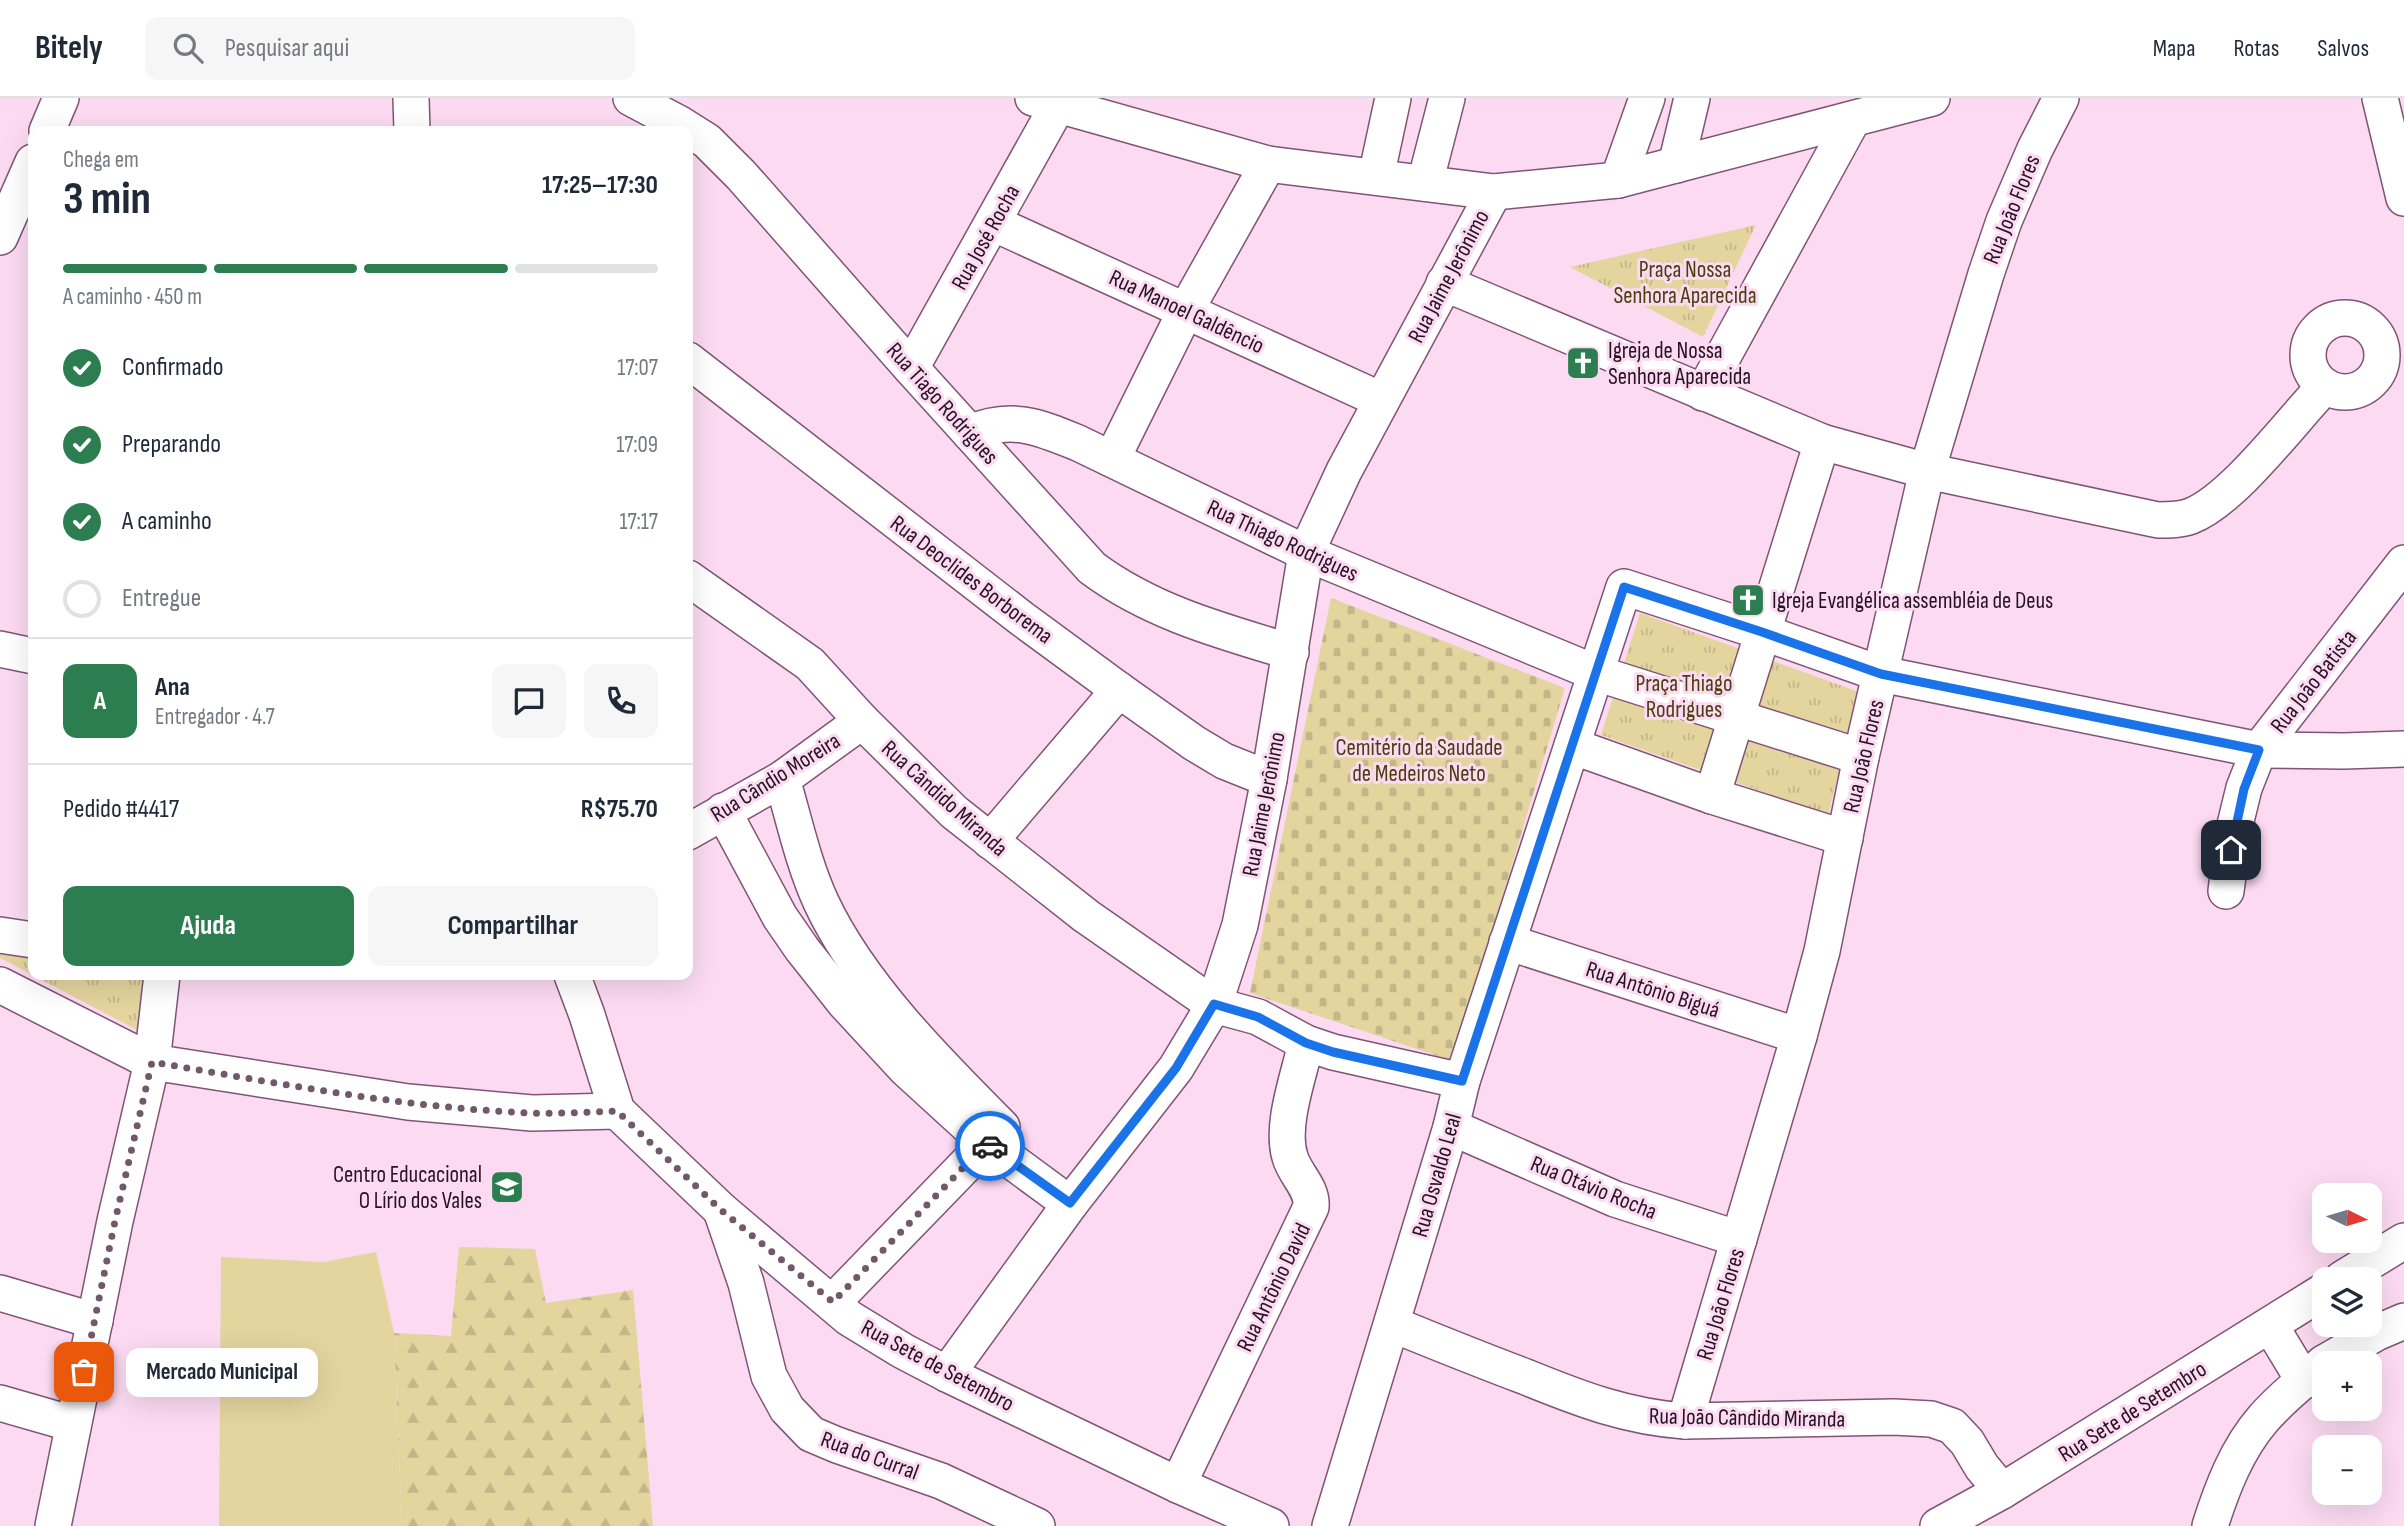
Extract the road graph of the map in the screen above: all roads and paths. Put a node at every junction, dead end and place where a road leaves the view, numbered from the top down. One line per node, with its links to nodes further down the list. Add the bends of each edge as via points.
1 (61, 98): 13 (street)
2 (411, 98): 14 (street)
3 (631, 98): 15 (street, Rua Tiago Rodrigues)
4 (1393, 98): 20 (street)
5 (1447, 98): 22 (street)
6 (1647, 98): 21 (street)
7 (1692, 98): 18 (street)
8 (1931, 98): 12 (street)
9 (2061, 98): 37 (street, Rua João Flores, via 2004,221)
10 (2380, 98): 24 (street)
11 (1045, 101): 17 (street); 25 (street, Rua José Rocha)
12 (1853, 119): 18 (street); 32 (street)
13 (49, 126)
14 (412, 126)
15 (683, 126)
16 (693, 132): 30 (street, Rua Tiago Rodrigues, via 741,175)
17 (1268, 164): 20 (street); 28 (street)
18 (1676, 165): 21 (street)
19 (28, 173): 26 (street)
20 (1376, 177): 22 (street)
21 (1618, 180): 23 (street)
22 (1425, 183): 23 (street)
23 (1494, 192): 27 (street, Rua Jaime Jerônimo)
24 (2404, 198)
25 (993, 223): 28 (street, Rua Manoel Galdêncio); 30 (street, Rua José Rocha)
26 (0, 237)
27 (1444, 283): 32 (street); 33 (street, Rua Jaime Jerônimo)
28 (1186, 310): 33 (street, Rua Manoel Galdêncio); 36 (street)
29 (693, 364): 47 (street, Rua Deoclides Borborema)
30 (911, 368): 34 (street, Rua Tiago Rodrigues)
31 (2322, 385): 37 (street, via 2235,484 2191,516 2143,518)
32 (1703, 393): 35 (street)
33 (1381, 400): 38 (street, Rua Jaime Jerônimo)
34 (970, 433): 36 (street, Rua Thiago Rodrigues, via 1020,423); 43 (street, Rua Tiago Rodrigues, via 1091,568 1107,580 1158,608)
35 (1822, 442): 37 (street); 41 (street)
36 (1112, 459): 38 (street, Rua Thiago Rodrigues)
37 (1927, 471): 46 (street, Rua João Flores)
38 (1306, 553): 43 (street, Rua Jaime Jerônimo); 45 (street, Rua Thiago Rodrigues)
39 (2404, 563): 52 (street, Rua João Batista)
40 (693, 582): 49 (street, Rua Cândido Miranda, via 810,664)
41 (1762, 632): 45 (street, via 1624,587); 46 (street); 48 (street)
42 (0, 649): 44 (street)
43 (1291, 652): 55 (street, Rua Jaime Jerônimo)
44 (28, 655)
45 (1596, 673): 48 (street); 50 (street)
46 (1881, 674): 52 (street); 53 (street, Rua João Flores)
47 (1118, 690): 55 (street, Rua Deoclides Borborema, via 1224,761); 60 (street)
48 (1736, 718): 53 (street); 56 (street)
49 (862, 721): 54 (street, Rua Cândio Moreira); 60 (street, Rua Cândido Miranda)
50 (1572, 747): 56 (street); 64 (street, Rua Osvaldo Leal)
51 (2404, 749): 52 (street)
52 (2259, 750): 61 (street, Rua João Batista, via 2234,829)
53 (1861, 757): 59 (street, Rua João Flores)
54 (782, 779): 57 (street, Rua Cândio Moreira); 76 (street, via 820,900 836,932 931,1055)
55 (1269, 779): 68 (street, Rua Jaime Jerônimo, via 1240,925)
56 (1712, 796): 59 (street)
57 (723, 811): 58 (street, Rua Cândio Moreira); 75 (street, via 780,917 844,1002 906,1069)
58 (693, 829)
59 (1845, 838): 69 (street, Rua João Flores)
60 (990, 841): 68 (street, Rua Cândido Miranda, via 1086,916)
61 (2226, 891)
62 (0, 936): 63 (street)
63 (28, 939)
64 (1507, 943): 69 (street, Rua Antônio Biguá); 72 (street, Rua Osvaldo Leal)
65 (161, 980): 71 (street)
66 (574, 980): 73 (street)
67 (0, 985): 71 (street)
68 (1214, 1004): 70 (street, Rua Cândido Miranda, via 1258,1017); 76 (street, Rua Jaime Jerônimo, via 1176,1068)
69 (1799, 1036): 78 (street, Rua João Flores)
70 (1306, 1043): 72 (street, Rua Cândido Miranda); 95 (street, Rua Antônio David, via 1287,1136 1290,1158 1310,1194 1311,1207)
71 (152, 1062): 73 (street, via 408,1102 533,1113); 84 (street)
72 (1462, 1081): 74 (street, Rua Osvaldo Leal)
73 (617, 1111): 77 (street, Rua Sete de Setembro)
74 (1451, 1126): 78 (street, Rua Otávio Rocha, via 1615,1199); 86 (street, Rua Osvaldo Leal)
75 (987, 1143): 76 (street); 83 (street)
76 (1075, 1198): 90 (street, Rua Jaime Jerônimo)
77 (721, 1210): 83 (street, Rua Sete de Setembro); 98 (street, Rua do Curral, via 747,1283 769,1376 787,1409 803,1426 811,1434 941,1481)
78 (1739, 1239): 93 (street, Rua João Flores)
79 (2404, 1241): 80 (street)
80 (2362, 1267)
81 (0, 1293): 84 (street)
82 (2312, 1299): 87 (street, Rua Sete de Setembro)
83 (833, 1302): 90 (street, Rua Sete de Setembro, via 860,1324)
84 (95, 1321): 94 (street)
85 (2404, 1321): 88 (street)
86 (1392, 1324): 93 (street, Rua João Cândido Miranda, via 1585,1401 1623,1413); 100 (street, Rua Osvaldo Leal)
87 (2270, 1325): 89 (street); 96 (street, Rua Sete de Setembro)
88 (2346, 1351)
89 (2312, 1364)
90 (947, 1374): 95 (street, Rua Sete de Setembro)
91 (2312, 1374): 102 (street, via 2262,1420 2239,1453)
92 (0, 1403): 94 (street)
93 (1685, 1421): 96 (street, Rua João Cândido Miranda, via 1931,1419 1952,1426)
94 (73, 1424): 97 (street)
95 (1178, 1485): 99 (street, Rua Sete de Setembro)
96 (2002, 1491): 101 (street, Rua Sete de Setembro)
97 (53, 1526)
98 (1037, 1526)
99 (1271, 1526)
100 (1330, 1526)
101 (1938, 1526)
102 (2210, 1526)

